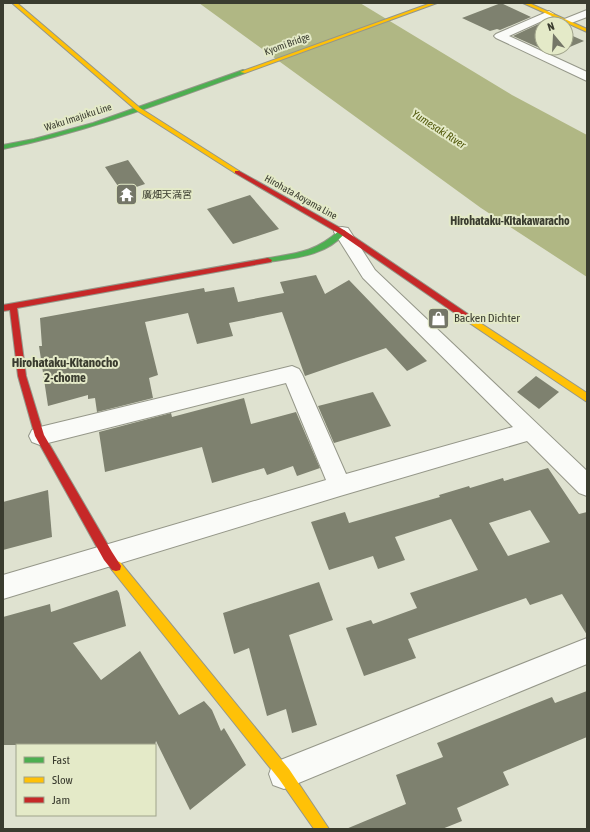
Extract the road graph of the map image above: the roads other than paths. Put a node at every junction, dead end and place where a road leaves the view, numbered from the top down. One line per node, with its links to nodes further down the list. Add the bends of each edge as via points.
1 (14, 3): 12 (main road, Hirohata Aoyama Line)
2 (435, 3): 11 (main road, Kyomi Bridge)
3 (525, 3): 5 (main road)
4 (587, 13): 7 (street)
5 (549, 14): 6 (main road); 10 (street, via 500,36)
6 (553, 16)
7 (574, 19)
8 (574, 25): 9 (main road)
9 (587, 31)
10 (587, 77)
11 (159, 102): 12 (main road, Waku Imajuku Line)
12 (138, 109): 13 (main road, Waku Imajuku Line, via 86,128 39,141); 14 (main road, Hirohata Aoyama Line, via 251,181)
13 (3, 147)
14 (342, 232): 15 (main road, via 316,252); 17 (main road, Hirohata Aoyama Line); 18 (street, via 369,274)
15 (12, 306): 16 (main road); 19 (main road, via 22,376)
16 (3, 308)
17 (587, 398)
18 (532, 431): 20 (street); 21 (street)
19 (40, 436): 20 (street, via 292,374); 22 (main road)
20 (340, 486): 22 (street)
21 (587, 486)
22 (108, 556): 23 (street); 25 (main road)
23 (3, 587)
24 (587, 651): 25 (street)
25 (284, 774): 26 (main road)
26 (322, 829)

